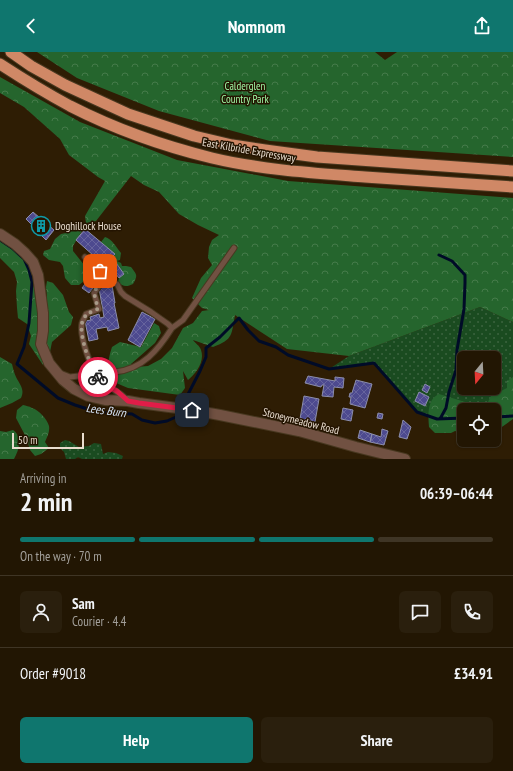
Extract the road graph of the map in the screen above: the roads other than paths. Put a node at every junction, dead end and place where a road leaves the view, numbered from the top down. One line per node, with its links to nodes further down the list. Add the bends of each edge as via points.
1 (11, 52): 3 (highway, East Kilbride Expressway, via 65,85 128,114 194,136 232,145 317,156)
2 (0, 64): 4 (highway, East Kilbride Expressway, via 48,94 115,127 213,158 309,173)
3 (513, 171)
4 (513, 188)
5 (0, 234): 11 (street, via 15,244 33,262 38,275 43,313 41,344)
6 (234, 248): 9 (lane, via 183,320)
7 (85, 257): 8 (lane, via 100,271)
8 (103, 281): 9 (lane, via 117,284 125,296); 10 (lane, via 94,293 98,309 86,314 82,323 88,360)
9 (172, 328): 10 (lane, via 157,350 136,367 110,373)
10 (94, 371): 11 (lane, via 83,376 70,377); 12 (lane, via 100,380)
11 (57, 372): 12 (street, via 74,389 88,396)
12 (128, 401): 13 (street, Stoneymeadow Road, via 192,410 299,431)
13 (405, 459)

